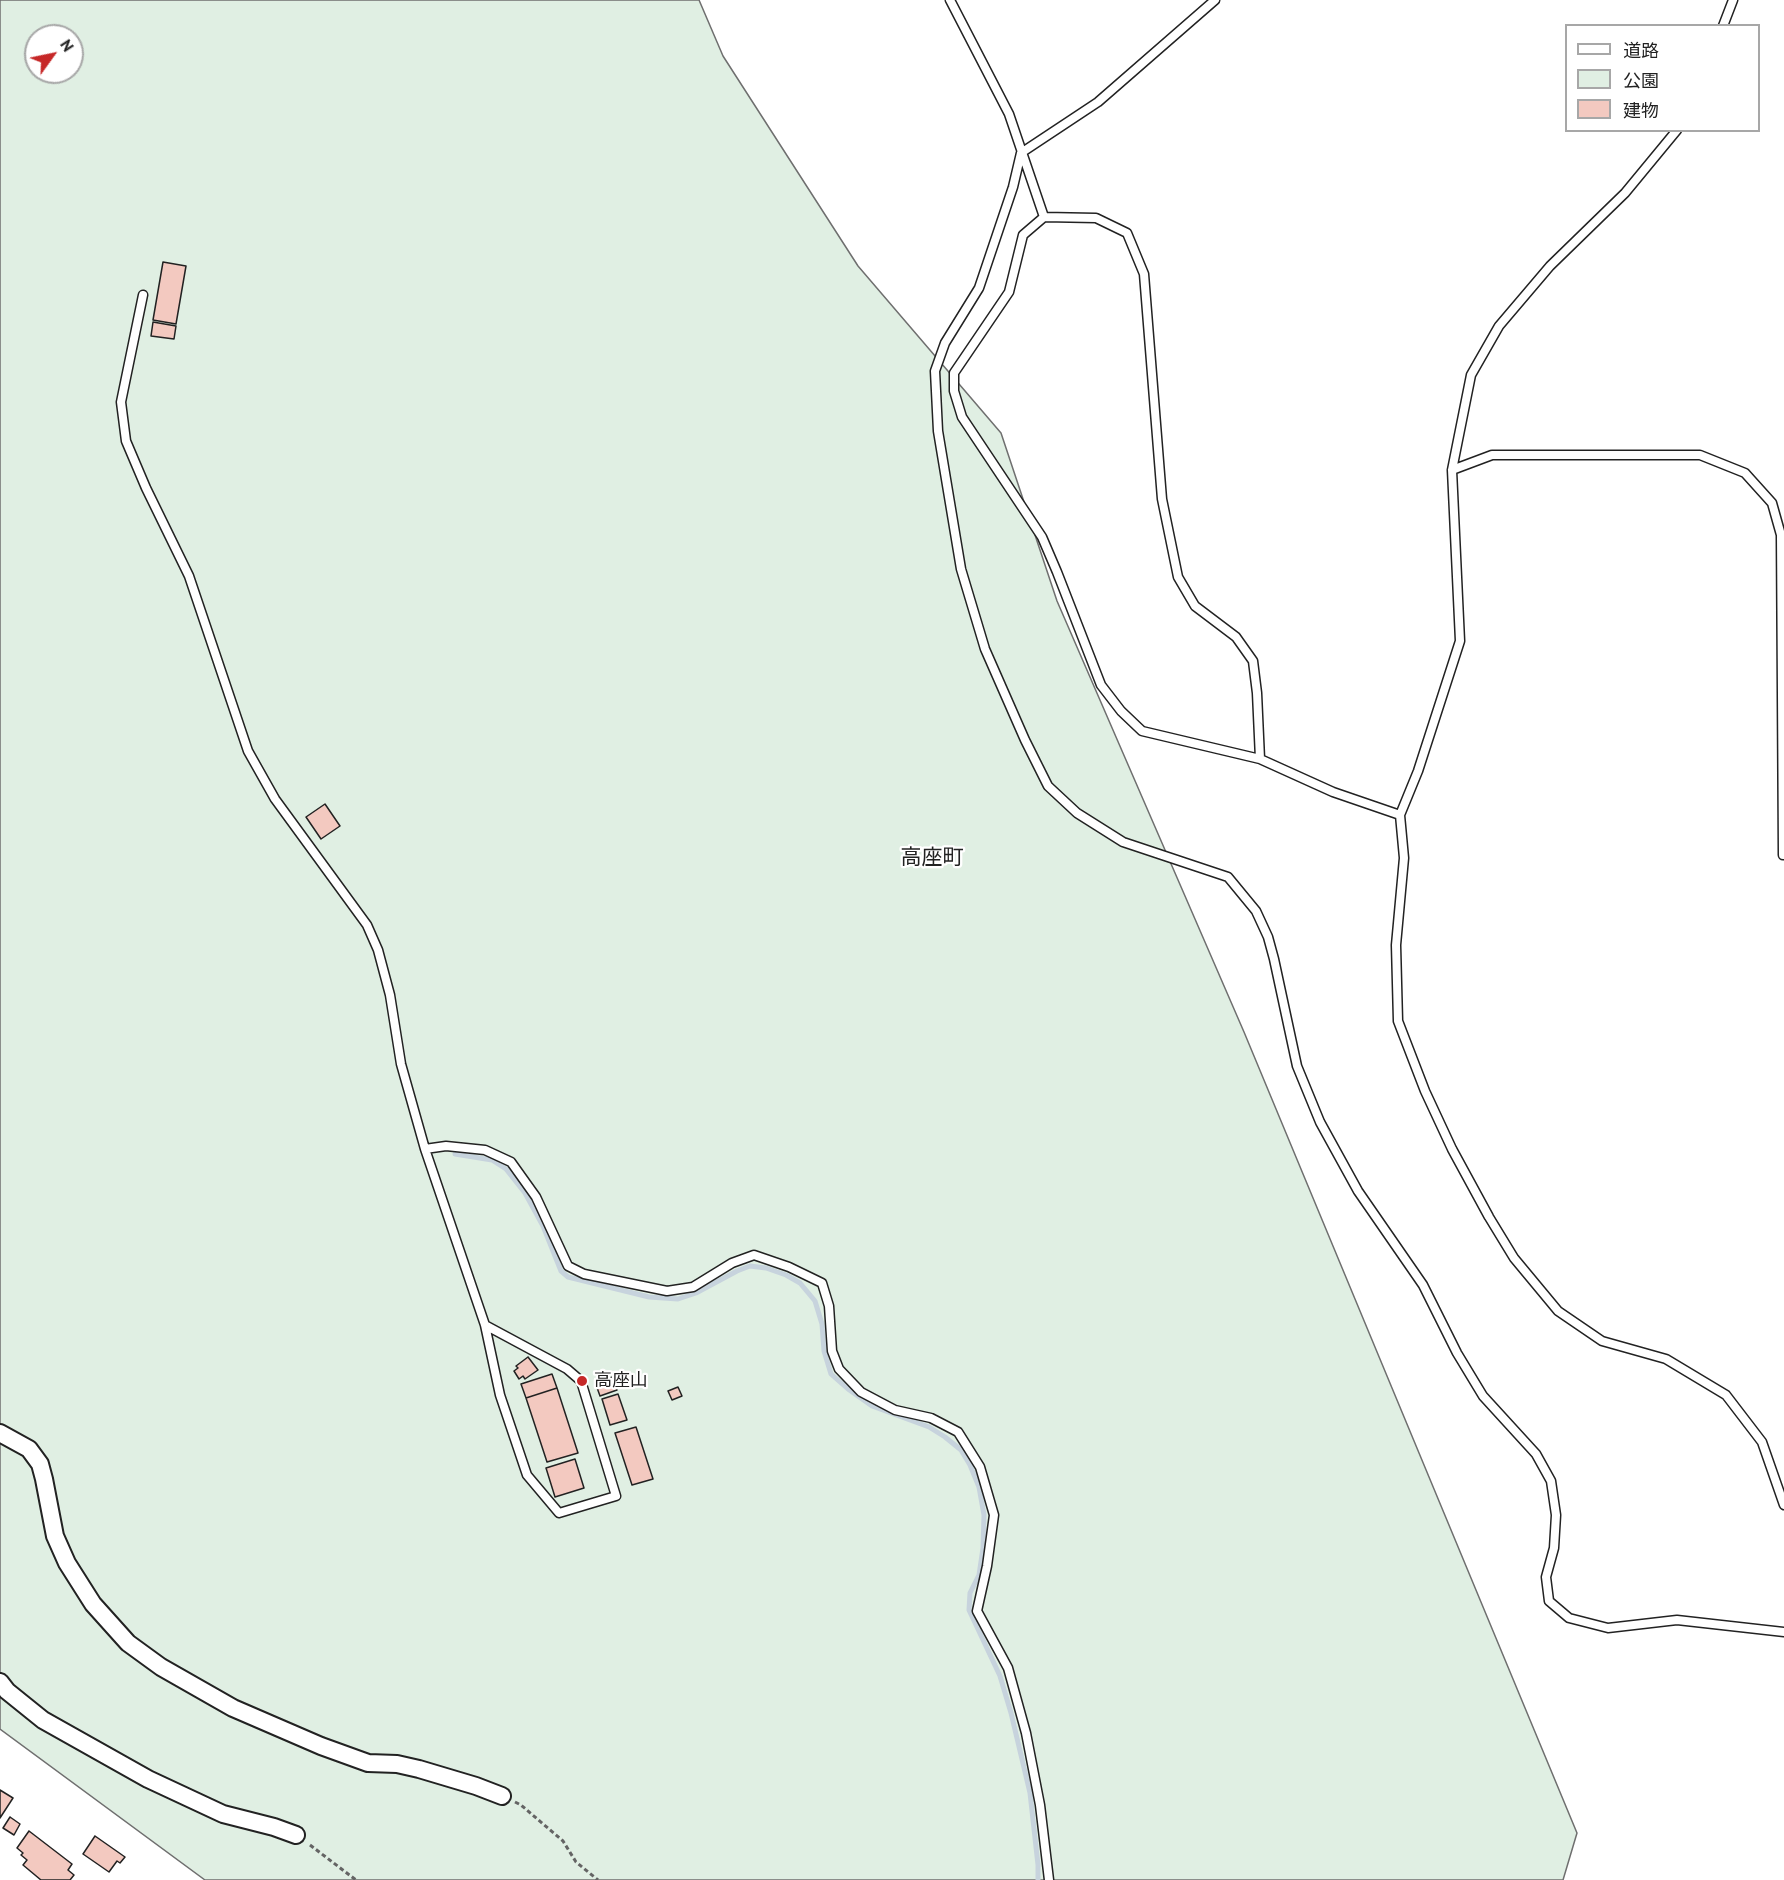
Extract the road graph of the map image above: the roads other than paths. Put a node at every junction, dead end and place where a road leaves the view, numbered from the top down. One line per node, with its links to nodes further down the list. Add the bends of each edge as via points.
1 (950, 0): 6 (lane, via 1008,114)
2 (1215, 0): 6 (lane, via 1098,102)
3 (1732, 0): 4 (lane)
4 (1724, 24)
5 (1675, 132): 9 (lane, via 1625,194 1550,266 1499,326 1471,375)
6 (1020, 153): 7 (lane); 17 (lane, via 1013,187 979,288 945,343 935,371 938,431 961,569 985,649 1048,786 1077,813 1123,842 1228,877 1256,910 1274,959 1297,1066 1320,1122 1358,1191 1423,1286 1483,1396 1536,1454 1551,1480 1556,1515 1554,1548 1546,1577 1549,1601 1569,1618 1608,1628 1677,1620)
7 (1044, 217): 10 (lane, via 1096,218 1127,233 1144,274 1162,500 1178,577 1195,606 1236,638 1252,661); 10 (lane, via 1023,235 1009,292 954,373 954,391 963,417 1042,537 1101,685 1121,711 1142,731)
8 (143, 295): 13 (lane, via 121,402 126,441 189,576 248,751 275,799 367,925 378,950 390,994 401,1064)
9 (1452, 470): 11 (lane, via 1460,641); 12 (lane, via 1492,455 1700,455 1745,473 1772,503 1781,536)
10 (1260, 759): 11 (lane, via 1333,792)
11 (1401, 815): 16 (lane, via 1404,858 1396,945 1398,1021 1452,1149 1489,1217 1514,1257 1558,1311 1602,1341 1666,1359 1725,1395 1762,1442)
12 (1784, 855)
13 (425, 1149): 14 (lane); 21 (lane, via 446,1146 485,1150 511,1162 536,1197 568,1266 584,1274 667,1291 693,1287 753,1255 822,1283 829,1306 832,1351 839,1369 861,1392 895,1410 931,1418 958,1432 980,1467 994,1515 977,1611 1008,1668 1026,1733)
14 (485, 1325): 14 (lane, via 500,1395 527,1475 559,1513 615,1496 581,1381 567,1369)
15 (0, 1433): 19 (street, via 29,1449 40,1464 55,1536 67,1563 93,1604 128,1643 233,1708 321,1746 368,1763 419,1768)
16 (1784, 1505)
17 (1784, 1632)
18 (0, 1682): 20 (street, via 43,1720 147,1779 223,1814)
19 (502, 1796)
20 (296, 1835)
21 (1049, 1880)

